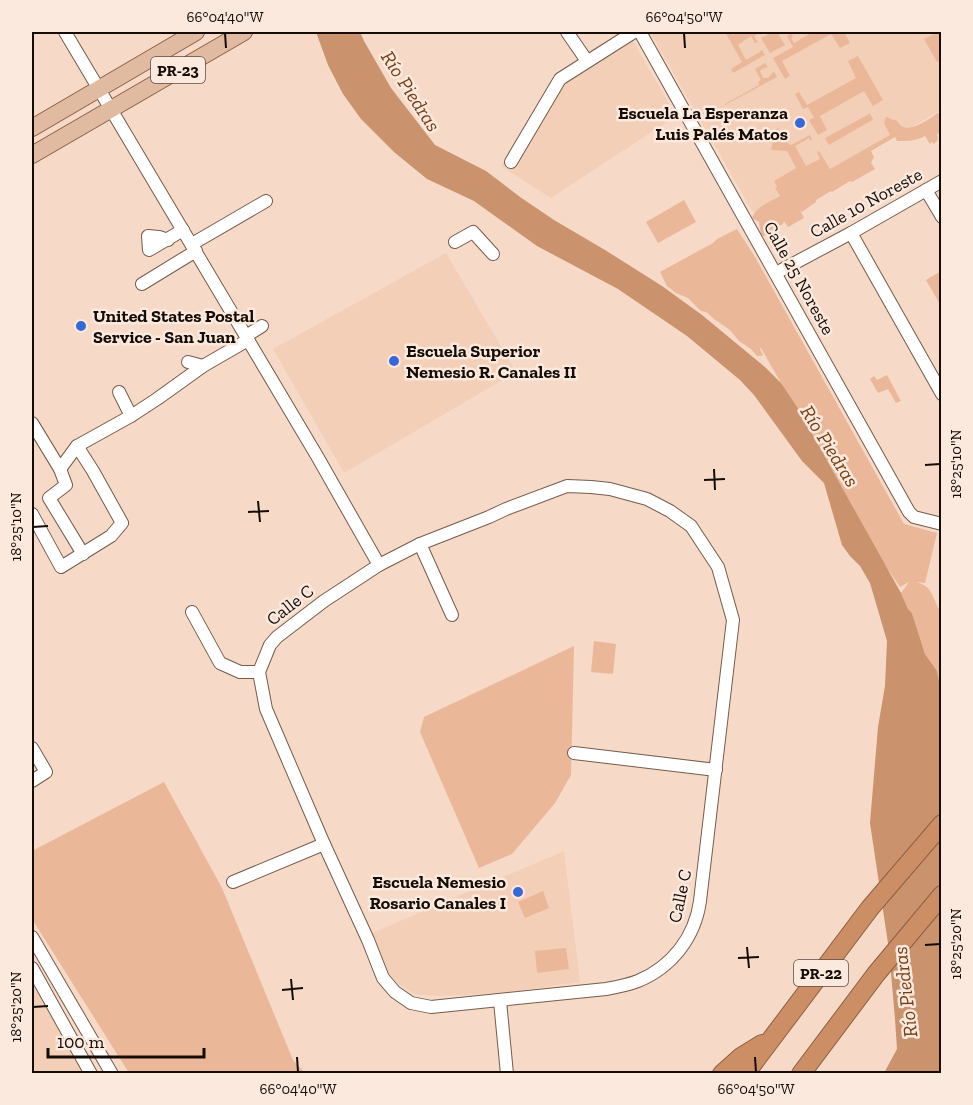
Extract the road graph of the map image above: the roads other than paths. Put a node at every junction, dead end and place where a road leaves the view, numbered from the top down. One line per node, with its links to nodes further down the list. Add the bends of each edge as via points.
1 (65, 32): 8 (street)
2 (196, 32): 8 (main road, PR-23)
3 (244, 32): 9 (main road, PR-23)
4 (567, 32): 7 (street)
5 (634, 32): 7 (street)
6 (640, 32): 23 (street, Calle 25 Noreste)
7 (587, 61): 12 (street, via 560,79)
8 (99, 88): 9 (street); 10 (main road, PR-23)
9 (111, 108): 11 (main road, PR-23); 17 (street)
10 (32, 128)
11 (32, 155)
12 (511, 162)
13 (942, 182): 14 (street, Calle 10 Noreste)
14 (926, 190): 16 (street); 18 (street, Calle 10 Noreste)
15 (266, 201): 21 (street)
16 (942, 217)
17 (183, 230): 19 (street); 21 (street)
18 (851, 233): 23 (street, Calle 10 Noreste); 30 (street)
19 (168, 240): 19 (street, via 148,236 149,250)
20 (455, 242): 22 (street, via 473,232)
21 (194, 248): 24 (street); 26 (street)
22 (493, 254)
23 (776, 273): 38 (street, Calle 25 Noreste, via 911,515)
24 (142, 284)
25 (262, 326): 26 (street)
26 (247, 338): 28 (street); 41 (street)
27 (188, 362): 28 (street)
28 (203, 366): 31 (street)
29 (119, 392): 31 (street)
30 (942, 394)
31 (131, 416): 33 (street)
32 (32, 423): 34 (street)
33 (76, 446): 34 (street); 40 (street, via 122,523 111,536)
34 (60, 469): 35 (street, via 66,485)
35 (49, 498): 36 (street); 40 (street)
36 (32, 507)
37 (32, 514): 40 (street, via 61,567)
38 (942, 524)
39 (420, 544): 41 (street, Calle C); 43 (street); 47 (street, Calle C, via 567,486 610,489 647,499 691,526 718,567 733,620)
40 (83, 554)
41 (379, 565): 44 (street, Calle C, via 277,637)
42 (192, 612): 44 (street, via 220,663 240,672)
43 (452, 615)
44 (260, 672): 50 (street, Calle C, via 266,709)
45 (32, 748): 48 (street, via 46,772)
46 (574, 753): 47 (street)
47 (716, 770): 55 (street, Calle C, via 700,905 692,932 674,956 639,981 622,986)
48 (32, 781)
49 (942, 824): 56 (highway, PR-22, via 870,908)
50 (324, 844): 51 (street); 55 (street, Calle C, via 383,978 395,992 411,1003 431,1007)
51 (233, 882)
52 (942, 895): 57 (highway, PR-22)
53 (32, 937): 59 (street)
54 (32, 968): 58 (street)
55 (500, 1001): 60 (street)
56 (771, 1038): 61 (highway); 62 (highway, PR-22)
57 (823, 1044): 63 (highway, PR-22); 64 (highway)
58 (91, 1074)
59 (112, 1074)
60 (507, 1074)
61 (722, 1074)
62 (744, 1074)
63 (801, 1074)
64 (811, 1074)

